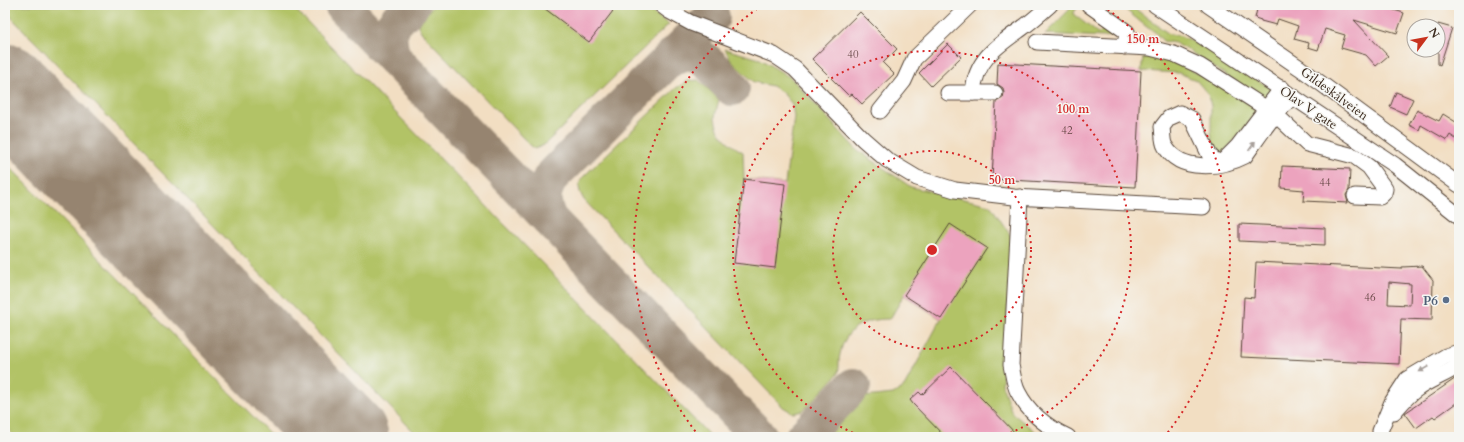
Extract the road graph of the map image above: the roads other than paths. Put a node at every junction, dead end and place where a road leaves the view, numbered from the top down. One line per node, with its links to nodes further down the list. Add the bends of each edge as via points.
1 (662, 5): 19 (street, via 691,23 774,55 795,69 863,139 887,160 917,178 955,190)
2 (970, 5): 14 (street, via 914,59 904,81)
3 (1050, 5): 11 (street, via 985,58 977,72)
4 (1089, 5): 8 (street, via 1127,32)
5 (1155, 5): 9 (street, Olav V gate)
6 (1208, 5): 17 (street, Gildeskålveien, via 1300,68)
7 (1037, 42): 8 (street)
8 (1125, 47): 15 (street, via 1150,48 1174,54 1200,66)
9 (1282, 88): 13 (street, Olav V gate); 15 (street)
10 (948, 93): 11 (street)
11 (973, 93): 12 (street)
12 (995, 93)
13 (1294, 97): 15 (street); 21 (street, Olav V gate, via 1395,165)
14 (880, 111)
15 (1271, 111): 16 (street); 18 (street, via 1307,144 1354,156 1369,167 1385,189 1380,197)
16 (1220, 164)
17 (1459, 185)
18 (1355, 196)
19 (1020, 197): 20 (street); 25 (street, via 1011,365 1017,392 1032,414)
20 (1203, 207)
21 (1459, 216)
22 (1459, 352): 24 (street, one-way to 24, via 1446,356 1407,379 1392,402)
23 (1459, 365): 24 (street, via 1417,389 1400,404)
24 (1379, 435)
25 (1068, 437)

